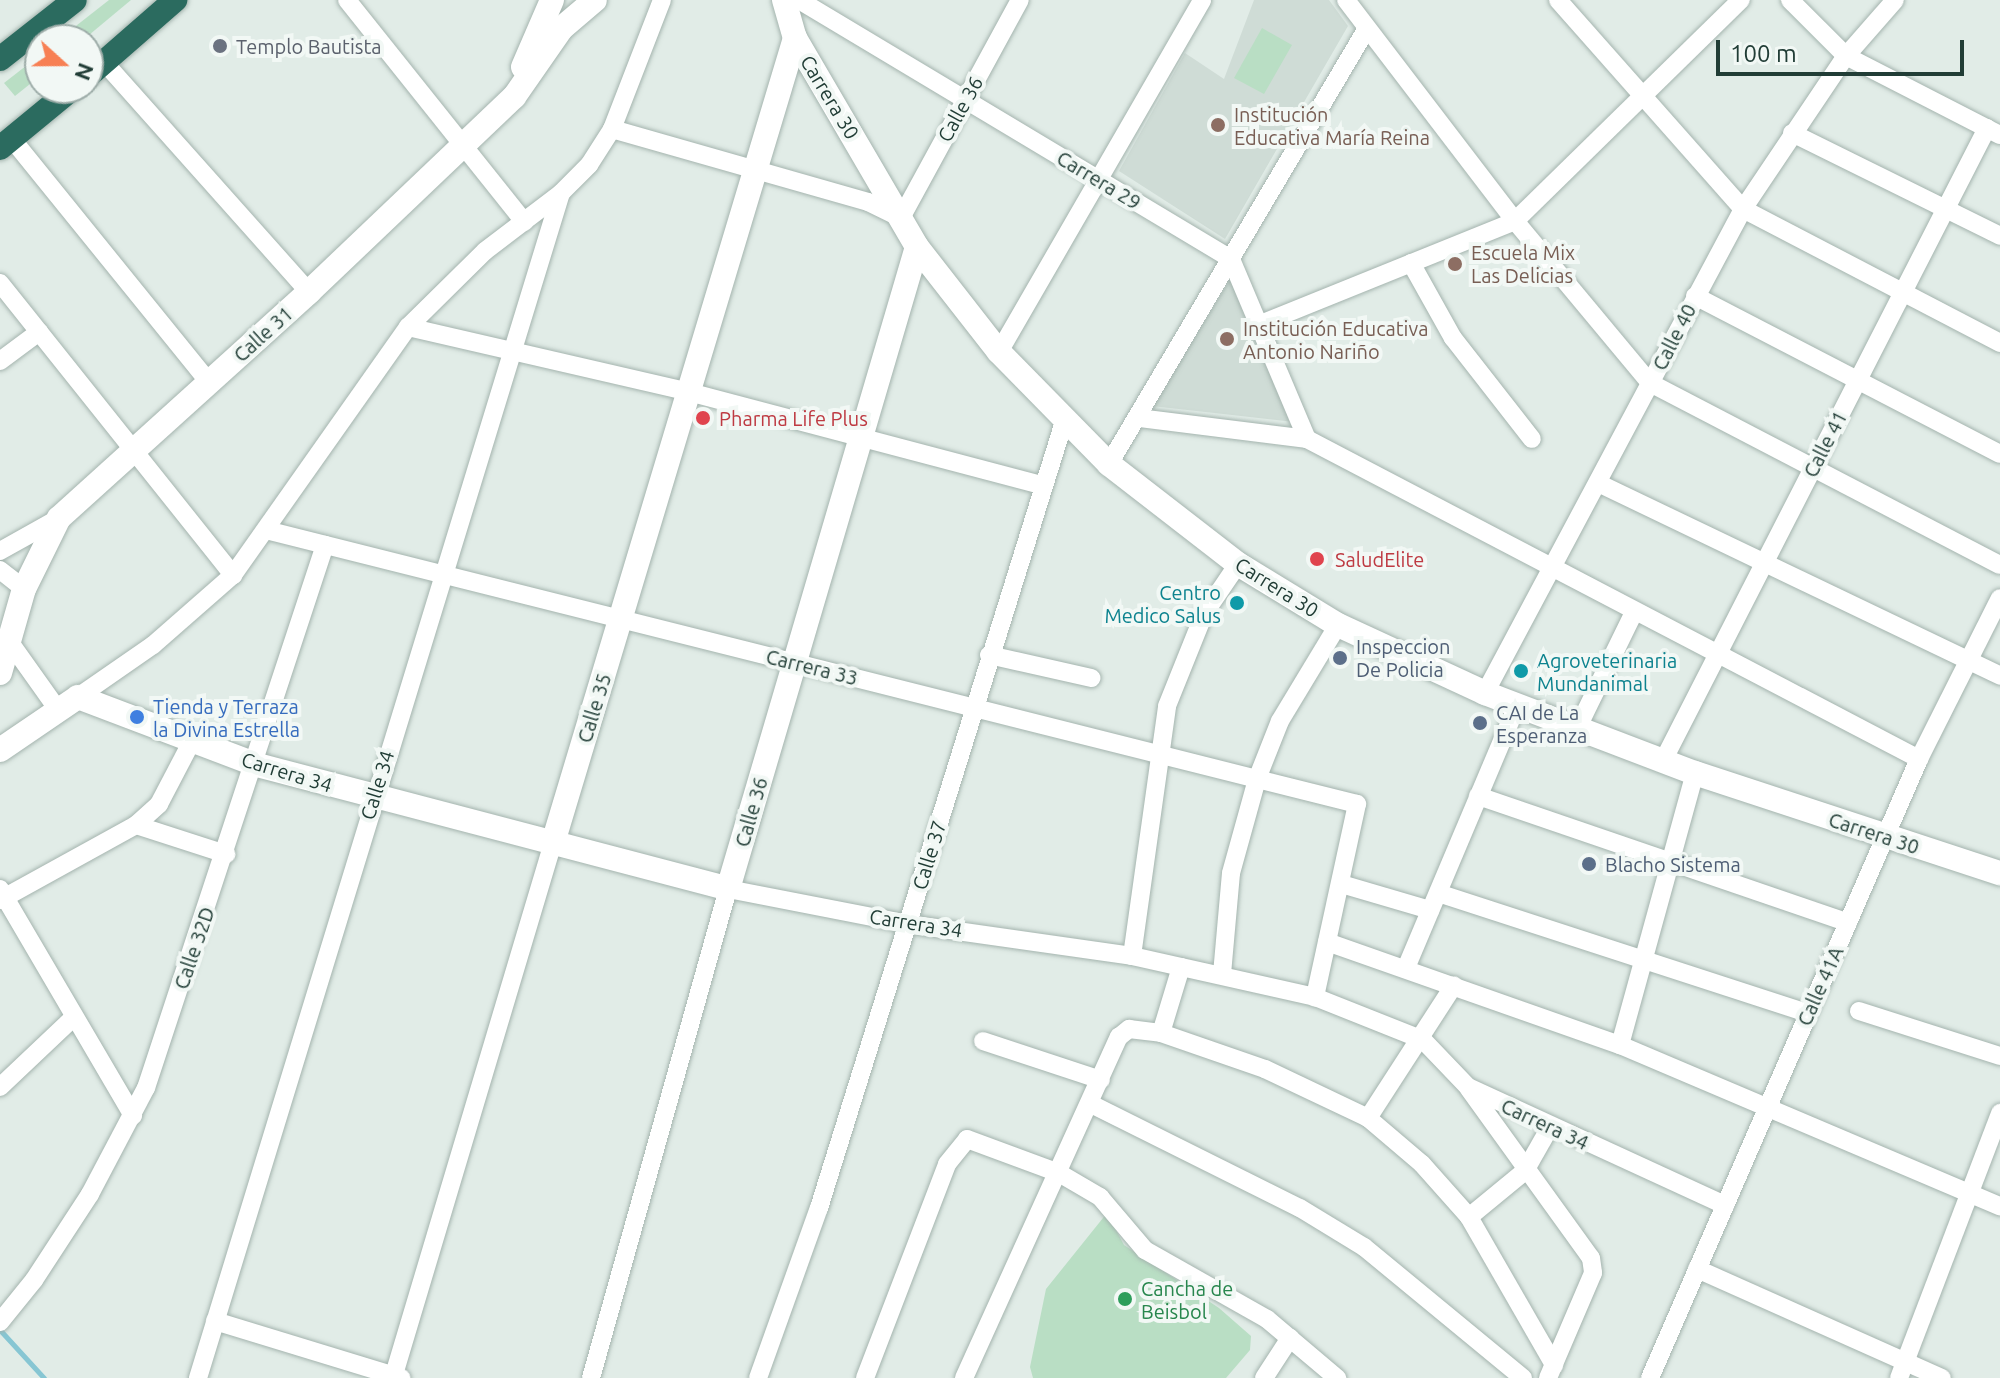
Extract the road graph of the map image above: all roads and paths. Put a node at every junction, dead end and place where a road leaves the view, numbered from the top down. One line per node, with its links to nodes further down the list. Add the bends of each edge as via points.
1 (75, 0): 21 (highway)
2 (175, 0): 18 (highway)
3 (191, 0): 18 (highway)
4 (347, 0): 31 (street)
5 (552, 0): 31 (street, Calle 31, via 524,64)
6 (595, 0): 31 (street, Calle 31, via 562,28 514,97)
7 (662, 0): 27 (street)
8 (784, 0): 19 (street, Carrera 30)
9 (799, 0): 25 (street, Carrera 29)
10 (1020, 0): 25 (street, Calle 36)
11 (1202, 0): 33 (street)
12 (1346, 0): 17 (street)
13 (1558, 0): 24 (street)
14 (1741, 0): 24 (street)
15 (1790, 0): 20 (street)
16 (1895, 0): 20 (street, Calle 40)
17 (1366, 30): 38 (street); 42 (street)
18 (139, 33): 22 (highway)
19 (795, 38): 32 (street, Calle 35); 37 (street, Carrera 30)
20 (1846, 56): 28 (street); 29 (street, Calle 40)
21 (0, 59)
22 (104, 62)
23 (104, 77): 45 (street)
24 (1643, 95): 35 (street); 38 (street)
25 (965, 100): 33 (street, Carrera 29); 37 (street, Calle 36)
26 (54, 104): 30 (highway)
27 (612, 129): 32 (street); 34 (street, via 589,165)
28 (1993, 131): 36 (street, Calle 41)
29 (1792, 133): 35 (street, Calle 40); 36 (street)
30 (6, 143): 56 (street)
31 (463, 145): 39 (street); 45 (street, Calle 31)
32 (755, 169): 37 (street, via 868,202); 58 (street, Calle 35)
33 (1098, 179): 42 (street, Carrera 29); 53 (street)
34 (561, 193): 39 (street); 52 (street, Calle 34)
35 (1743, 209): 46 (street); 47 (street, Calle 40)
36 (1945, 209): 40 (street); 46 (street, Calle 41)
37 (901, 218): 41 (street, Carrera 30)
38 (1515, 221): 43 (street); 57 (street)
39 (524, 222): 49 (street, via 485,251)
40 (2000, 236)
41 (917, 247): 53 (street, Carrera 30); 61 (street, Calle 36)
42 (1231, 259): 48 (street); 59 (street)
43 (1411, 263): 48 (street); 63 (street, via 1453,338)
44 (0, 283): 50 (street)
45 (309, 292): 56 (street, Calle 31)
46 (1902, 292): 51 (street); 55 (street, Calle 41)
47 (1695, 296): 55 (street); 57 (street, Calle 40)
48 (1258, 325): 62 (street)
49 (408, 327): 52 (street); 71 (street)
50 (39, 332): 54 (street); 64 (street)
51 (2000, 343)
52 (512, 352): 58 (street); 80 (street, Calle 34)
53 (999, 352): 60 (street, Carrera 30)
54 (0, 361)
55 (1858, 380): 65 (street); 67 (street, Calle 41)
56 (209, 382): 64 (street, Calle 31)
57 (1650, 383): 67 (street); 68 (street, Calle 40)
58 (689, 392): 61 (street); 84 (street, Calle 35)
59 (1139, 418): 62 (street); 66 (street)
60 (1064, 422): 66 (street, Carrera 30); 69 (street, Calle 37)
61 (861, 438): 69 (street); 90 (street, Calle 36)
62 (1307, 439): 77 (street)
63 (1532, 439)
64 (133, 447): 70 (street, Calle 31); 79 (street)
65 (2000, 454)
66 (1109, 464): 74 (street, Carrera 30)
67 (1813, 468): 75 (street, Calle 41); 76 (street)
68 (1598, 483): 75 (street); 77 (street, Calle 40)
69 (1041, 485): 88 (street, Calle 37)
70 (59, 518): 73 (street, Calle 31); 81 (street, Calle 31)
71 (266, 530): 72 (street, Carrera 33); 79 (street)
72 (325, 545): 80 (street, Carrera 33); 104 (street, Calle 32D)
73 (0, 551)
74 (1238, 564): 85 (street, Carrera 30); 101 (street, via 1182,659)
75 (1764, 564): 87 (street, Calle 41); 89 (street)
76 (2000, 565)
77 (1553, 567): 83 (street); 94 (street, Calle 40)
78 (0, 570): 81 (street)
79 (233, 575): 95 (street, via 153,645)
80 (442, 575): 84 (street, Carrera 33); 108 (street, Calle 34)
81 (24, 589): 86 (street, Calle 31)
82 (2000, 598): 89 (street, Calle 41A)
83 (1634, 612): 87 (street); 98 (street)
84 (621, 619): 90 (street, Carrera 33); 111 (street, Calle 35)
85 (1338, 625): 94 (street, Carrera 30); 106 (street, via 1280,721)
86 (9, 641): 91 (street, Calle 31); 95 (street)
87 (1718, 654): 102 (street); 103 (street, Calle 41)
88 (989, 655): 93 (street); 97 (street, Calle 37)
89 (1968, 662): 92 (street); 102 (street, Calle 41A)
90 (795, 663): 97 (street, Carrera 33); 116 (street, Calle 36)
91 (0, 673)
92 (2000, 676)
93 (1091, 678)
94 (1485, 693): 96 (street, Carrera 30)
95 (68, 704): 99 (street, Carrera 34); 100 (street)
96 (1517, 705): 98 (street, Carrera 30); 107 (street)
97 (973, 708): 101 (street, Carrera 33); 120 (street, Calle 37)
98 (1578, 727): 103 (street, Carrera 30)
99 (192, 741): 104 (street, Carrera 34); 109 (street, via 159,804)
100 (0, 750)
101 (1158, 754): 106 (street, Carrera 33); 122 (street)
102 (1919, 759): 110 (street, Calle 41A)
103 (1663, 761): 105 (street, Carrera 30)
104 (257, 765): 108 (street, Carrera 34); 112 (street, Calle 32D)
105 (1695, 773): 110 (street, Carrera 30); 113 (street)
106 (1257, 779): 115 (street, Carrera 33, via 1357,804); 126 (street, via 1231,873)
107 (1478, 796): 113 (street); 118 (street)
108 (373, 798): 111 (street, Carrera 34); 154 (street, Calle 34)
109 (136, 825): 112 (street); 117 (street)
110 (1886, 837): 114 (street, Carrera 30); 119 (street, Calle 41A)
111 (552, 846): 116 (street, Carrera 34); 158 (street, Calle 35)
112 (226, 854): 143 (street, Calle 32D)
113 (1670, 862): 119 (street); 123 (street)
114 (2000, 873)
115 (1341, 884): 118 (street); 121 (street)
116 (728, 889): 120 (street, Carrera 34); 160 (street, Calle 36)
117 (1, 895): 131 (street)
118 (1434, 901): 123 (street); 125 (street)
119 (1848, 923): 130 (street, Calle 41A)
120 (908, 924): 122 (street, Carrera 34); 161 (street, Calle 37, via 819,1208)
121 (1327, 942): 125 (street); 128 (street)
122 (1132, 956): 124 (street, Carrera 34)
123 (1644, 960): 130 (street); 135 (street)
124 (1181, 967): 126 (street, Carrera 34); 132 (street)
125 (1406, 968): 127 (street)
126 (1222, 974): 128 (street, Carrera 34)
127 (1454, 985): 133 (street); 135 (street)
128 (1315, 997): 133 (street, Carrera 34)
129 (1859, 1011): 136 (street)
130 (1808, 1013): 141 (street, Calle 41A)
131 (73, 1018): 138 (street); 143 (street)
132 (1161, 1033): 137 (street, via 1129,1029 1119,1037); 144 (street, via 1265,1069)
133 (1423, 1040): 139 (street, Carrera 34); 144 (street)
134 (983, 1041): 137 (street)
135 (1620, 1045): 141 (street)
136 (2000, 1056)
137 (1101, 1080): 140 (street)
138 (0, 1087)
139 (1468, 1087): 145 (street, Carrera 34); 146 (street)
140 (1091, 1104): 147 (street); 166 (street, via 1300,1208 1364,1247)
141 (1769, 1105): 148 (street); 149 (street, Calle 41A)
142 (2000, 1113): 148 (street)
143 (133, 1116): 153 (street, Calle 32D, via 74,1219)
144 (1368, 1118): 151 (street, via 1422,1164)
145 (1550, 1127): 146 (street); 149 (street, Carrera 34)
146 (1525, 1171): 151 (street); 157 (street, via 1591,1258 1593,1273)
147 (1059, 1173): 155 (street, via 1100,1197 1145,1250 1267,1319); 162 (street, via 982,1140 967,1139 947,1164); 163 (street)
148 (1971, 1193): 150 (street); 156 (street)
149 (1725, 1205): 152 (street, Calle 41A)
150 (2000, 1206)
151 (1469, 1217): 157 (street)
152 (1697, 1269): 156 (street); 167 (street, Calle 41A)
153 (2, 1319)
154 (215, 1321): 158 (street); 159 (street, Calle 34)
155 (1290, 1338): 164 (street); 165 (street)
156 (1903, 1370): 168 (street)
157 (1551, 1371)
158 (396, 1377)
159 (198, 1378)
160 (591, 1378)
161 (758, 1378)
162 (865, 1378)
163 (964, 1378)
164 (1264, 1378)
165 (1337, 1378)
166 (1523, 1378)
167 (1650, 1378)
168 (1942, 1378)

